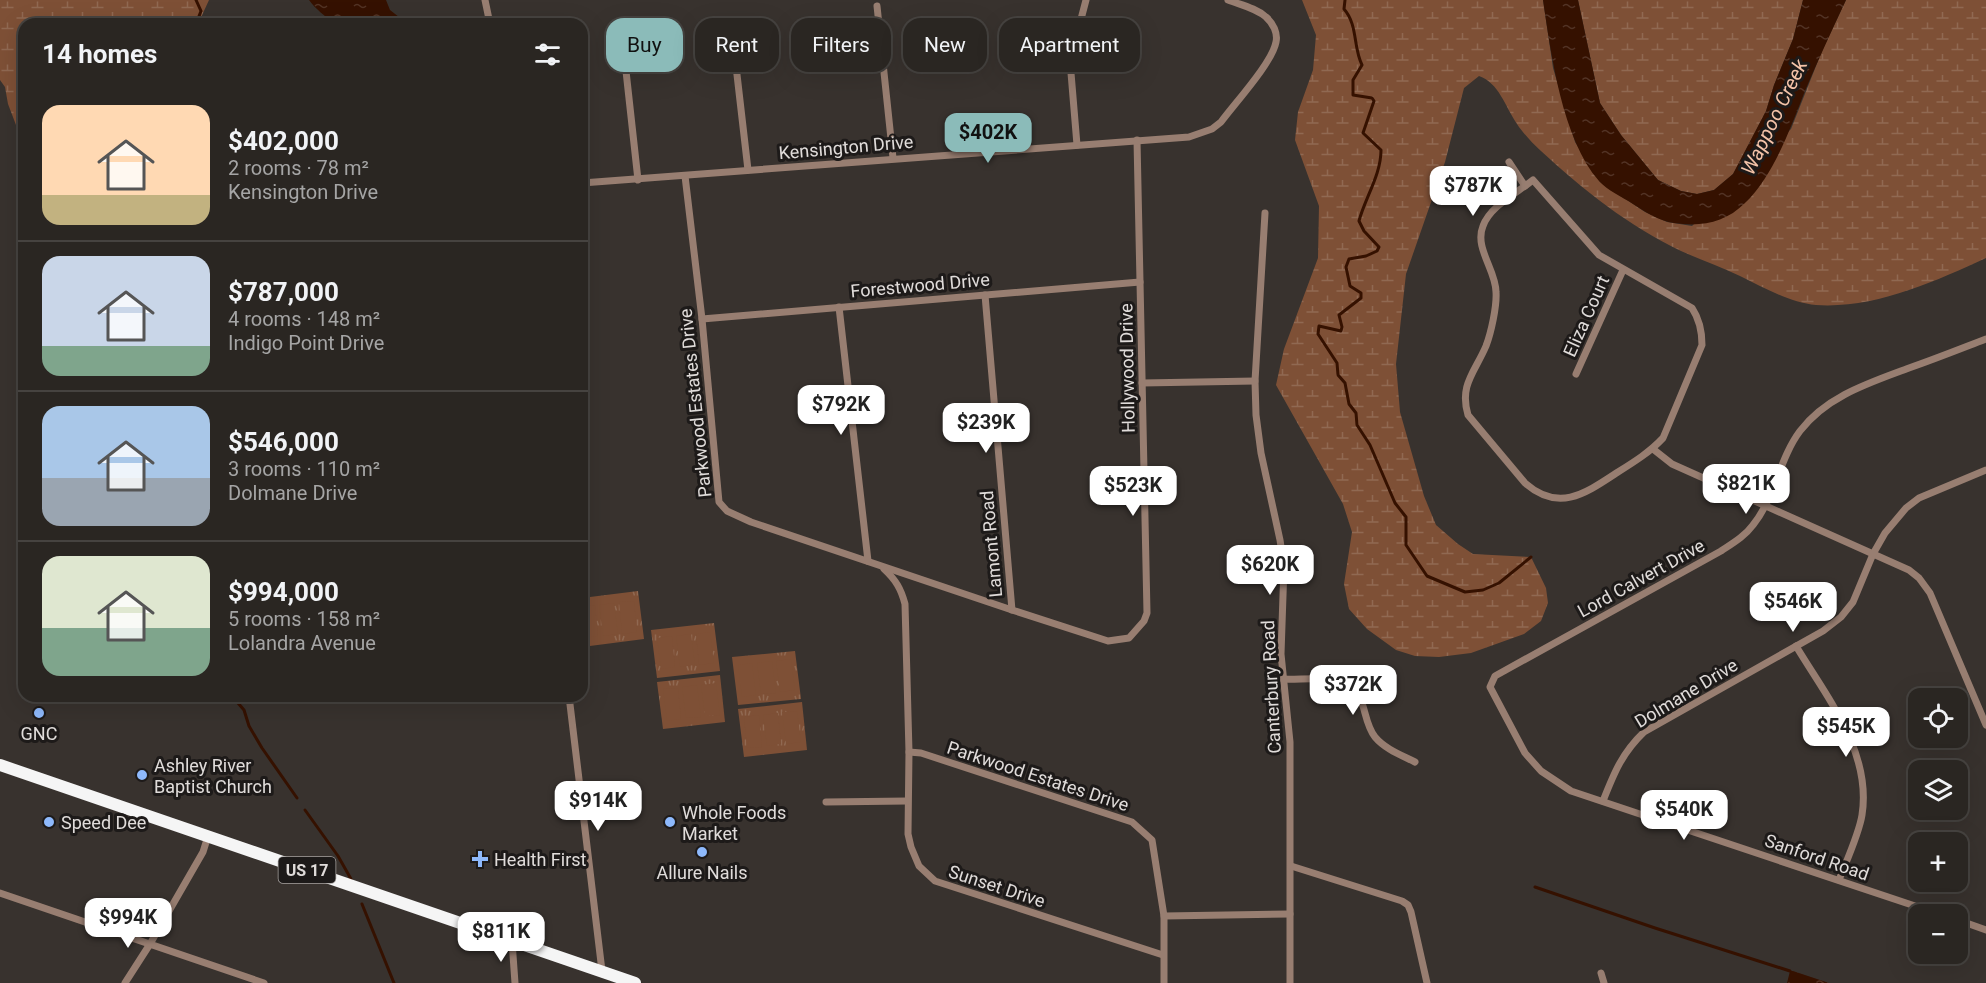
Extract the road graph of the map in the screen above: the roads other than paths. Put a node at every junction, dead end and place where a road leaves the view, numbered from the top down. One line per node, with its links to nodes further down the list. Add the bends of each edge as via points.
1 (485, 0): 5 (street)
2 (1086, 0): 9 (street, via 1070,61)
3 (1228, 0): 8 (street, Kensington Drive, via 1255,9 1276,30 1269,59 1212,129 1189,136)
4 (877, 6): 10 (street)
5 (489, 18)
6 (626, 72): 14 (street)
7 (737, 72): 12 (street)
8 (1137, 140): 9 (street, Kensington Drive); 19 (street, Hollywood Drive)
9 (1077, 145): 10 (street, Kensington Drive)
10 (893, 158): 12 (street, Kensington Drive)
11 (1509, 162): 16 (street)
12 (748, 170): 13 (street, Kensington Drive)
13 (685, 176): 14 (street, Kensington Drive); 22 (street, Parkwood Estates Drive)
14 (638, 180): 15 (street, Kensington Drive)
15 (588, 183)
16 (1525, 186): 18 (street, via 1533,180 1599,255); 27 (street, via 1487,215 1481,229 1497,292 1486,345 1465,388 1468,415 1525,483 1551,498 1569,499 1585,494)
17 (1265, 213): 25 (street, Canterbury Road)
18 (1623, 270): 24 (street, Eliza Court); 27 (street, via 1692,308 1700,324 1702,345 1663,438)
19 (1140, 282): 20 (street, Forestwood Drive); 26 (street, Hollywood Drive)
20 (985, 295): 21 (street, Forestwood Drive); 33 (street, Lamont Road)
21 (839, 307): 22 (street, Forestwood Drive); 31 (street)
22 (702, 319): 31 (street, Parkwood Estates Drive, via 719,502 727,511 752,522)
23 (1986, 339): 29 (street, Lord Calvert Drive, via 1872,382 1829,403 1792,443)
24 (1576, 374)
25 (1255, 381): 26 (street); 35 (street, Canterbury Road, via 1256,415 1284,566)
26 (1142, 383): 33 (street, Hollywood Drive, via 1147,613 1144,621 1129,638 1108,641)
27 (1653, 449): 29 (street, via 1672,465)
28 (1986, 470): 30 (street, Dolmane Drive, via 1919,498 1885,533)
29 (1764, 506): 30 (street); 36 (street, Lord Calvert Drive, via 1755,524 1735,542 1495,676)
30 (1872, 554): 34 (street, Dolmane Drive, via 1853,602 1841,617); 38 (street, via 1909,570 1930,593)
31 (868, 561): 32 (street, Hollywood Drive)
32 (882, 567): 33 (street, Hollywood Drive); 39 (street, Sunset Drive, via 894,578 905,604)
33 (1012, 610)
34 (1796, 646): 43 (street, Dolmane Drive, via 1644,732 1620,760); 47 (street, via 1858,755 1863,785 1862,816)
35 (1282, 679): 40 (street, via 1347,683 1362,700 1373,735 1382,745); 46 (street, Canterbury Road, via 1290,742)
36 (1490, 687): 43 (street, Sanford Road, via 1525,753 1541,771 1572,790)
37 (570, 702): 57 (street)
38 (1986, 725)
39 (909, 752): 42 (street, Sunset Drive); 51 (street, Parkwood Estates Drive, via 1132,822 1152,840)
40 (1414, 762)
41 (0, 765): 45 (highway, US 17)
42 (907, 801): 44 (street); 56 (street, Sunset Drive, via 911,847 918,866 935,881)
43 (1603, 801): 47 (street, Sanford Road)
44 (826, 802)
45 (208, 837): 54 (highway, US 17); 55 (street)
46 (1291, 866): 50 (street, Canterbury Road); 65 (street, via 1408,905)
47 (1839, 880): 49 (street, Sanford Road)
48 (0, 893): 55 (street)
49 (1910, 904)
50 (1290, 914): 51 (street); 64 (street, Canterbury Road)
51 (1164, 916): 56 (street, Parkwood Estates Drive)
52 (1968, 924): 53 (street)
53 (1986, 930)
54 (512, 941): 57 (highway, US 17); 61 (street)
55 (150, 944): 59 (street); 60 (street)
56 (1162, 955): 63 (street, Parkwood Estates Drive)
57 (602, 971): 62 (highway, US 17)
58 (1601, 973): 66 (street)
59 (125, 983)
60 (264, 983)
61 (515, 983)
62 (635, 983)
63 (1164, 983)
64 (1290, 983)
65 (1427, 983)
66 (1604, 983)

